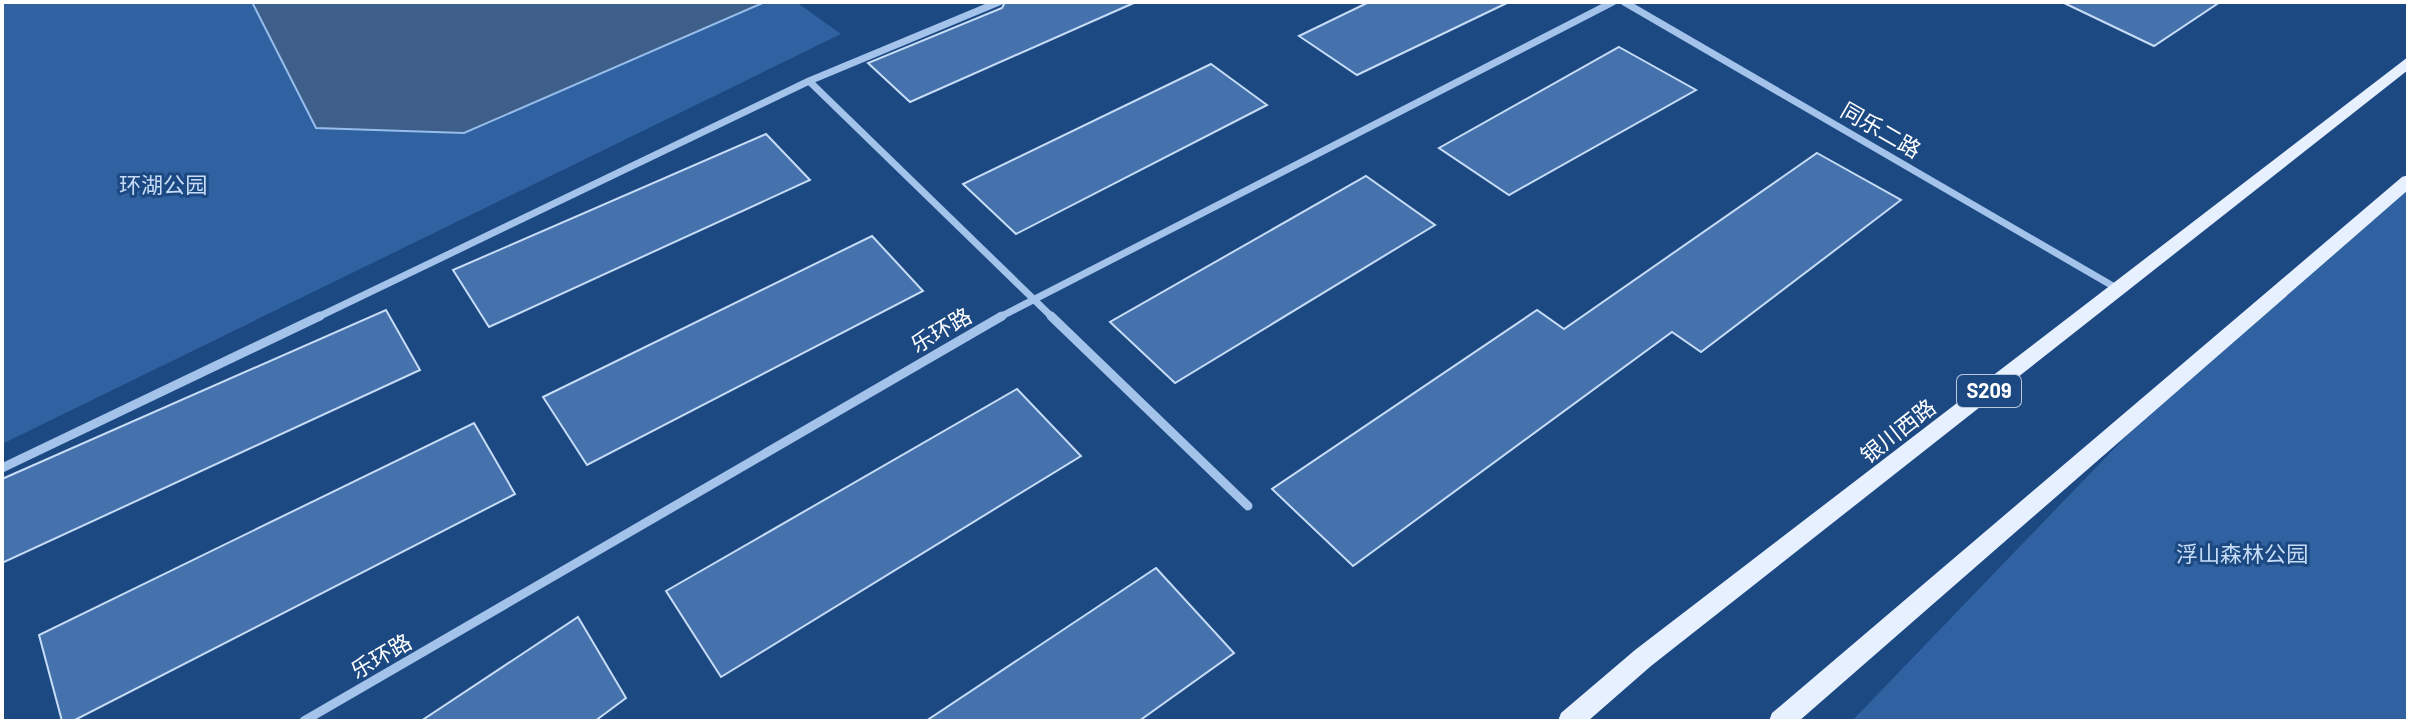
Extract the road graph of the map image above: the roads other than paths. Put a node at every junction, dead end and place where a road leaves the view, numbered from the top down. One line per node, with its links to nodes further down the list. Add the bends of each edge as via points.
1 (999, 2): 5 (street)
2 (1613, 2): 8 (street, 乐环路)
3 (1624, 2): 7 (street, 同乐二路)
4 (2408, 62): 7 (main road, 银川西路 / S209)
5 (809, 81): 8 (street); 9 (street)
6 (2408, 181): 13 (main road)
7 (2119, 290): 12 (main road, 银川西路 / S209)
8 (1032, 298): 10 (street); 11 (street, 乐环路)
9 (2, 468)
10 (1248, 506)
11 (304, 721)
12 (1570, 721)
13 (1781, 721)

